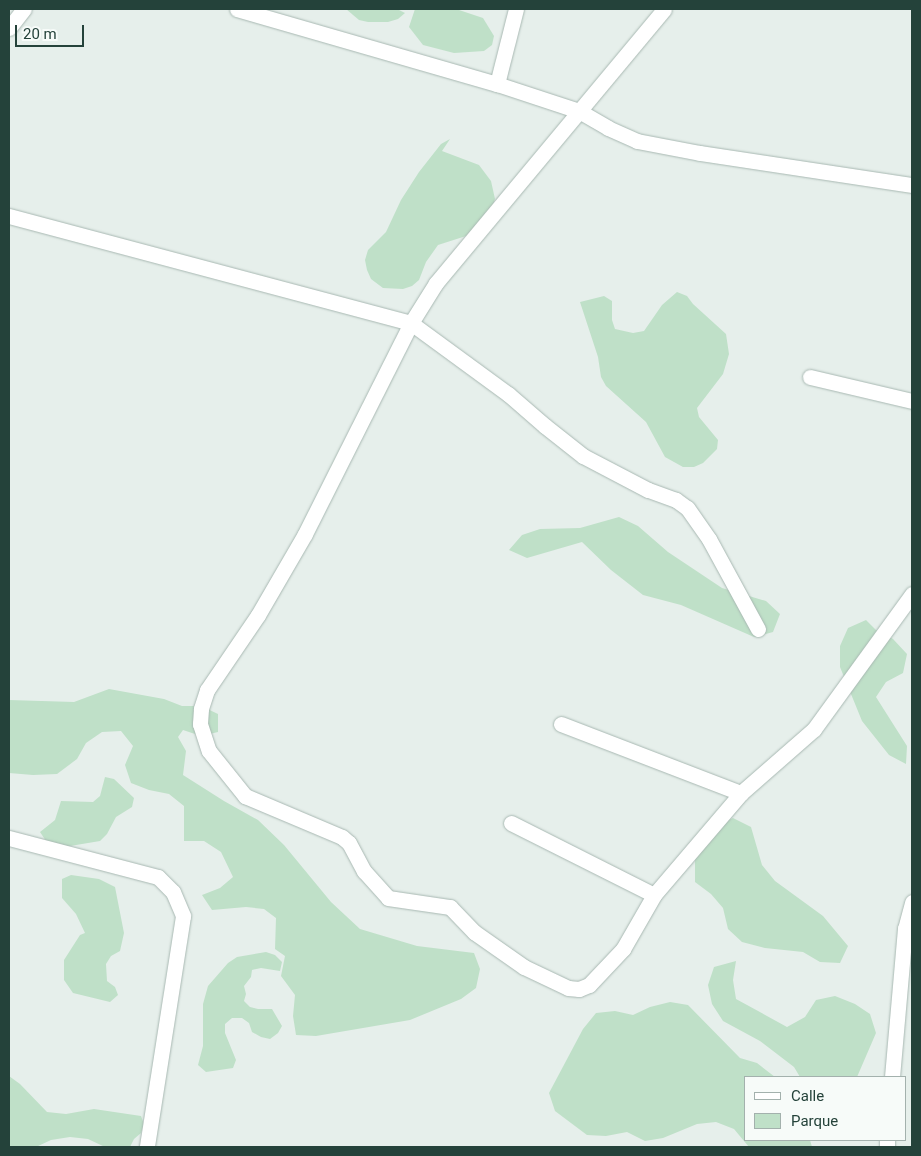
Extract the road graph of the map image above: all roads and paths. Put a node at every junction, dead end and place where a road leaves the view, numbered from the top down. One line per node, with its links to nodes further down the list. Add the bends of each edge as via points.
1 (24, 9): 5 (street)
2 (516, 9): 6 (street)
3 (664, 9): 7 (street)
4 (246, 10): 6 (street)
5 (9, 28)
6 (497, 84): 7 (street)
7 (579, 111): 8 (street, via 637,141); 10 (street, via 436,283)
8 (912, 185)
9 (9, 216): 10 (street)
10 (412, 323): 14 (street, via 508,394 583,456 687,508 709,539); 19 (street, via 305,534 258,615 206,690 200,724 204,740 245,796 349,843 364,871 388,898 450,907 474,932 517,962 568,988 579,989 589,985 623,949)
11 (810, 377): 12 (street)
12 (912, 401)
13 (912, 594): 16 (street, via 814,729)
14 (758, 630)
15 (561, 724): 16 (street)
16 (741, 793): 19 (street)
17 (512, 823): 19 (street)
18 (9, 838): 23 (street, via 158,877 173,892 183,916)
19 (654, 895)
20 (912, 902): 21 (street, via 905,929)
21 (907, 979): 22 (street)
22 (892, 1076)
23 (147, 1147)

